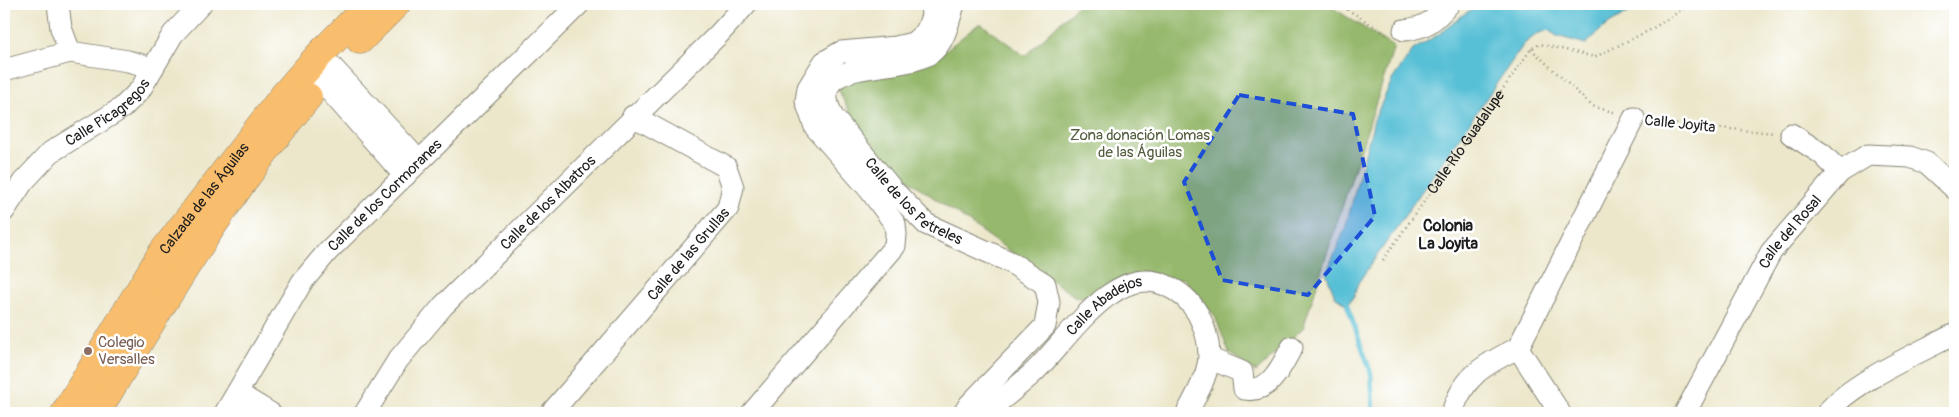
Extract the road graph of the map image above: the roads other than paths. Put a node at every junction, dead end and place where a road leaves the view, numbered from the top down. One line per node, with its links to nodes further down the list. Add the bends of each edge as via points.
1 (58, 4): 11 (street, via 61,28)
2 (201, 4): 12 (street, Calle Picagregos, via 173,34)
3 (370, 4): 13 (main road, Calzada de las Águilas)
4 (396, 4): 13 (main road, Calzada de las Águilas)
5 (579, 4): 18 (street, Calle de los Cormoranes)
6 (746, 4): 15 (street, Calle de los Albatros)
7 (931, 4): 35 (street, Calle de los Petreles, via 932,16 926,32 912,43 841,52 824,62 808,88 806,101 815,127 895,224 894,246)
8 (952, 4): 36 (street, Calle de los Petreles, via 942,41 932,52 910,63 846,72 832,80 825,92 833,117 893,190 926,224 1010,262 1044,284 1049,302 1045,326)
9 (1449, 4): 10 (street, via 1433,22 1420,29)
10 (1404, 30)
11 (70, 52): 12 (street); 14 (street)
12 (153, 68): 22 (street, Calle Picagregos, via 140,90 122,108 51,152 23,182)
13 (320, 68): 18 (street); 20 (street); 29 (main road, Calzada de las Águilas, via 241,150 162,253); 30 (main road, Calzada de las Águilas, via 182,270)
14 (4, 70)
15 (633, 116): 33 (street, Calle de los Albatros, via 443,306 398,360); 34 (street, Calle de las Grullas, via 726,167 733,187 728,208)
16 (1634, 118): 25 (street)
17 (1791, 134): 19 (street, via 1822,154)
18 (420, 160): 20 (street, Calle de los Cormoranes)
19 (1840, 172): 21 (street, Calle del Rosal, via 1868,155 1910,157 1927,163); 40 (street, Calle del Rosal, via 1771,252)
20 (404, 176): 27 (street, Calle de los Cormoranes, via 328,251 302,282)
21 (1955, 189)
22 (4, 211)
23 (1955, 334): 41 (street, via 1855,388)
24 (1292, 348): 26 (street, via 1270,382 1254,391 1244,389 1242,372)
25 (1518, 348): 28 (street, via 1471,376); 39 (street)
26 (1211, 359): 37 (street, Calle Abadejos, via 1206,331 1192,304 1175,289 1155,280 1136,281 1100,301 1035,371); 38 (street)
27 (237, 393): 31 (street, Calle de los Cormoranes); 32 (street)
28 (1455, 405)
29 (65, 413)
30 (96, 413)
31 (225, 413)
32 (270, 413)
33 (365, 413)
34 (551, 413)
35 (752, 413)
36 (964, 413)
37 (985, 413)
38 (1187, 413)
39 (1560, 413)
40 (1685, 413)
41 (1827, 413)

